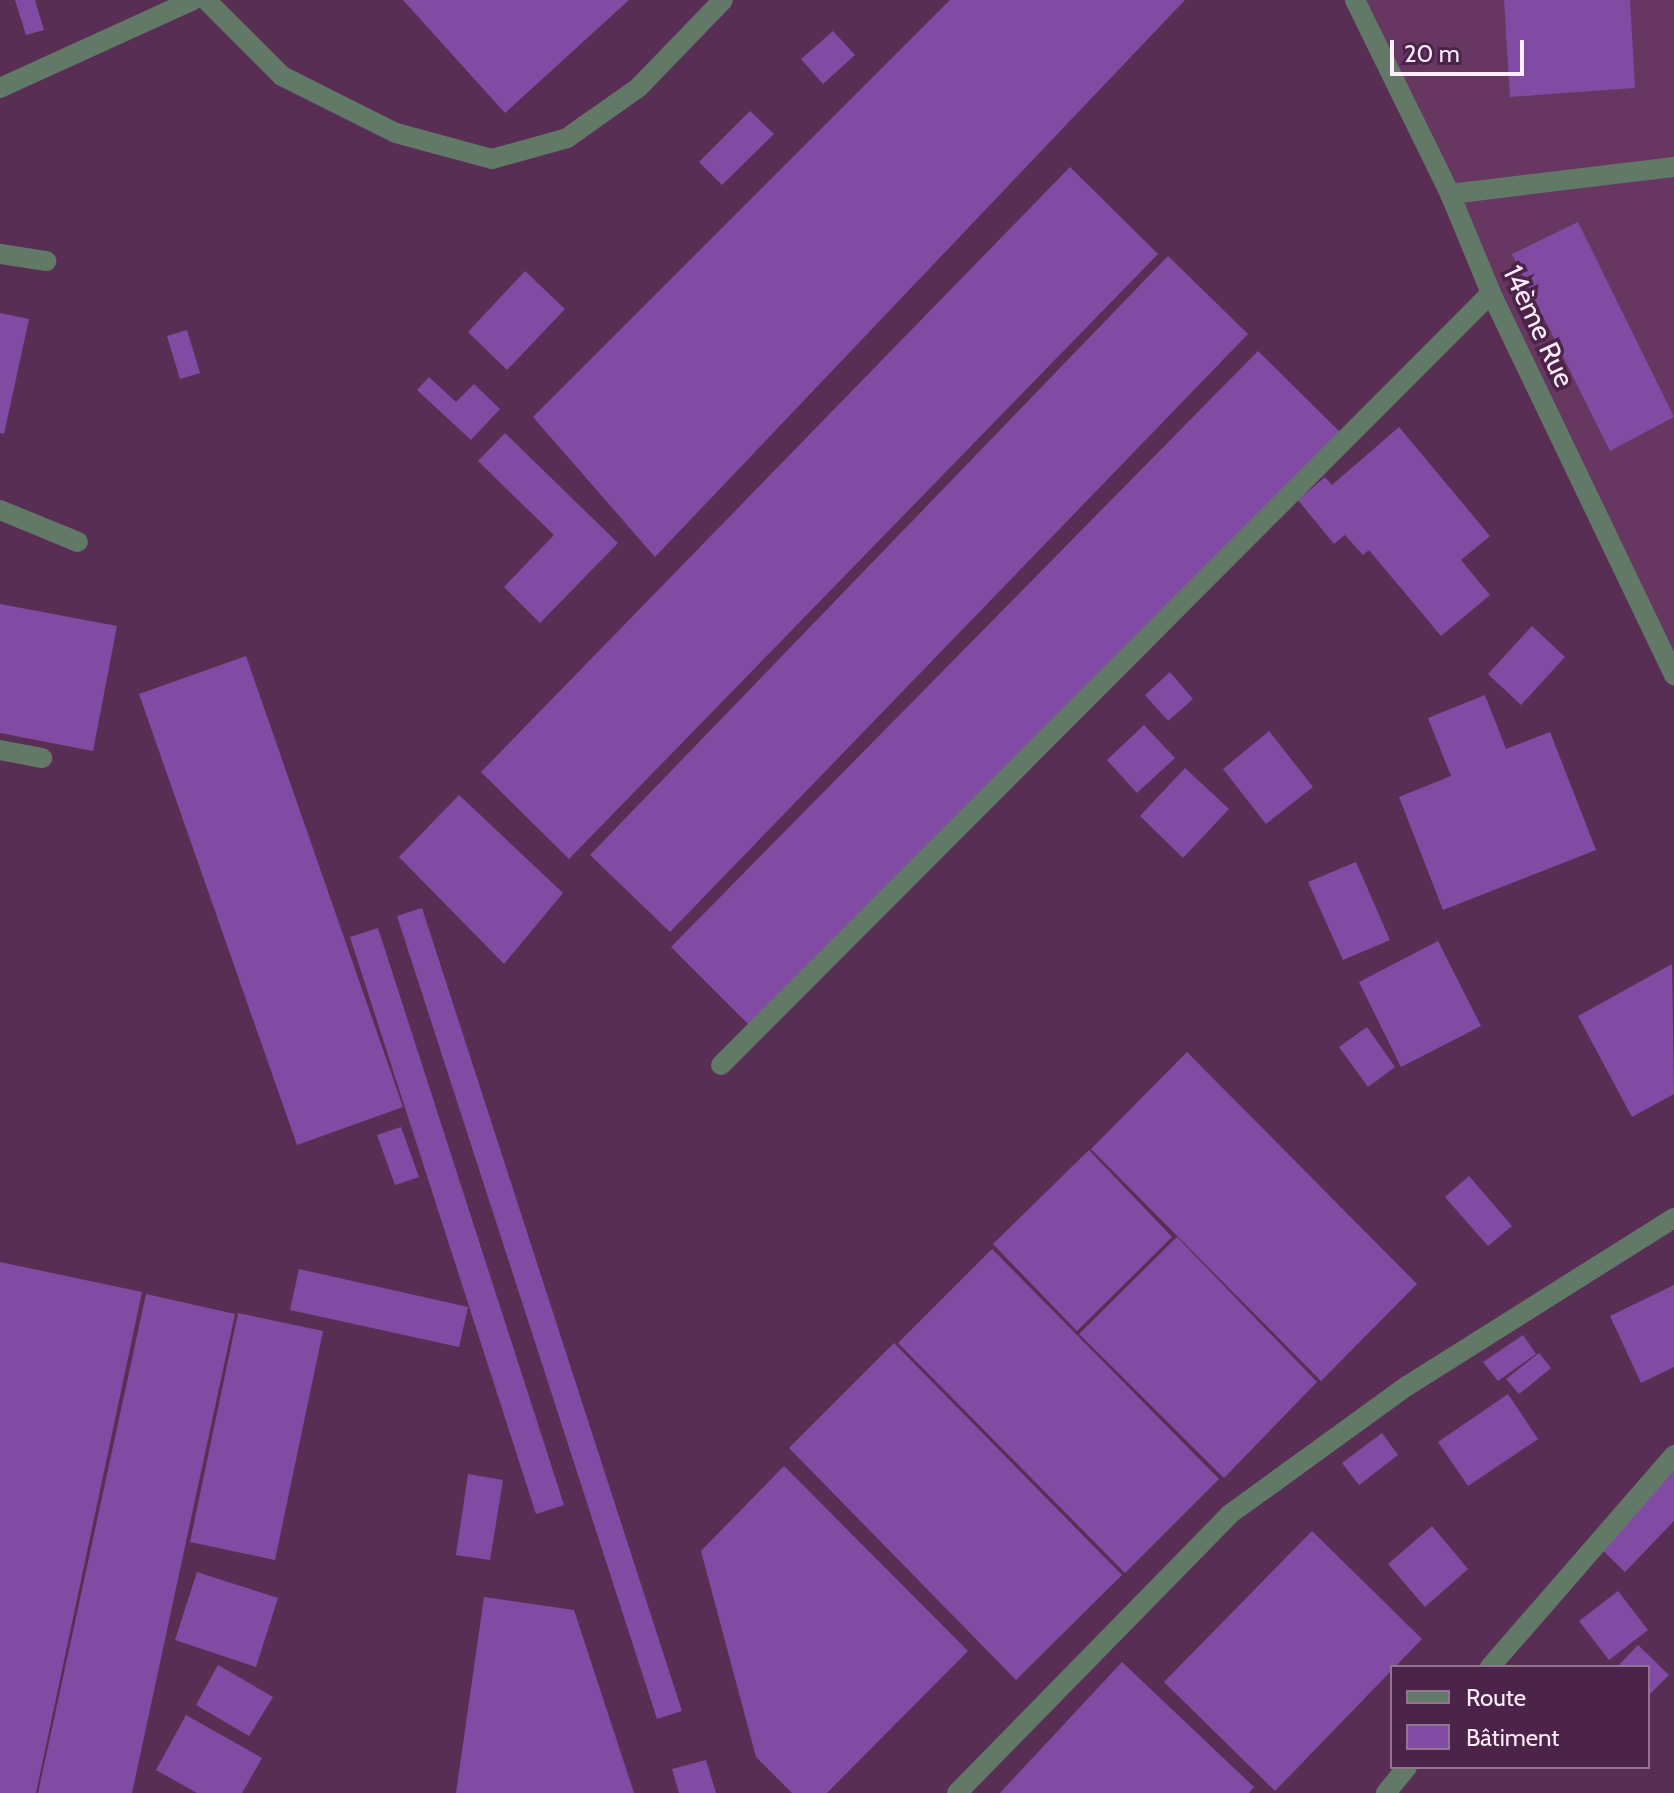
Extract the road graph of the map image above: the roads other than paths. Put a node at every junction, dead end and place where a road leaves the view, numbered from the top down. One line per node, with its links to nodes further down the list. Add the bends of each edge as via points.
1 (193, 0): 5 (street)
2 (206, 0): 3 (street, via 282,76 396,133 492,159 567,138 638,88)
3 (723, 0)
4 (1355, 0): 7 (street, 14ème Rue)
5 (0, 88)
6 (1674, 167): 7 (street)
7 (1450, 194): 10 (street, 14ème Rue)
8 (0, 254): 9 (street)
9 (46, 261)
10 (1491, 293): 13 (street, 14ème Rue); 16 (street)
11 (0, 510): 12 (street)
12 (78, 542)
13 (1674, 675)
14 (0, 750): 15 (street)
15 (42, 758)
16 (721, 1065)
17 (1674, 1218): 21 (street, via 1407,1386 1230,1514)
18 (1674, 1455): 19 (street)
19 (1492, 1665)
20 (1405, 1769): 22 (street)
21 (957, 1793)
22 (1386, 1793)

